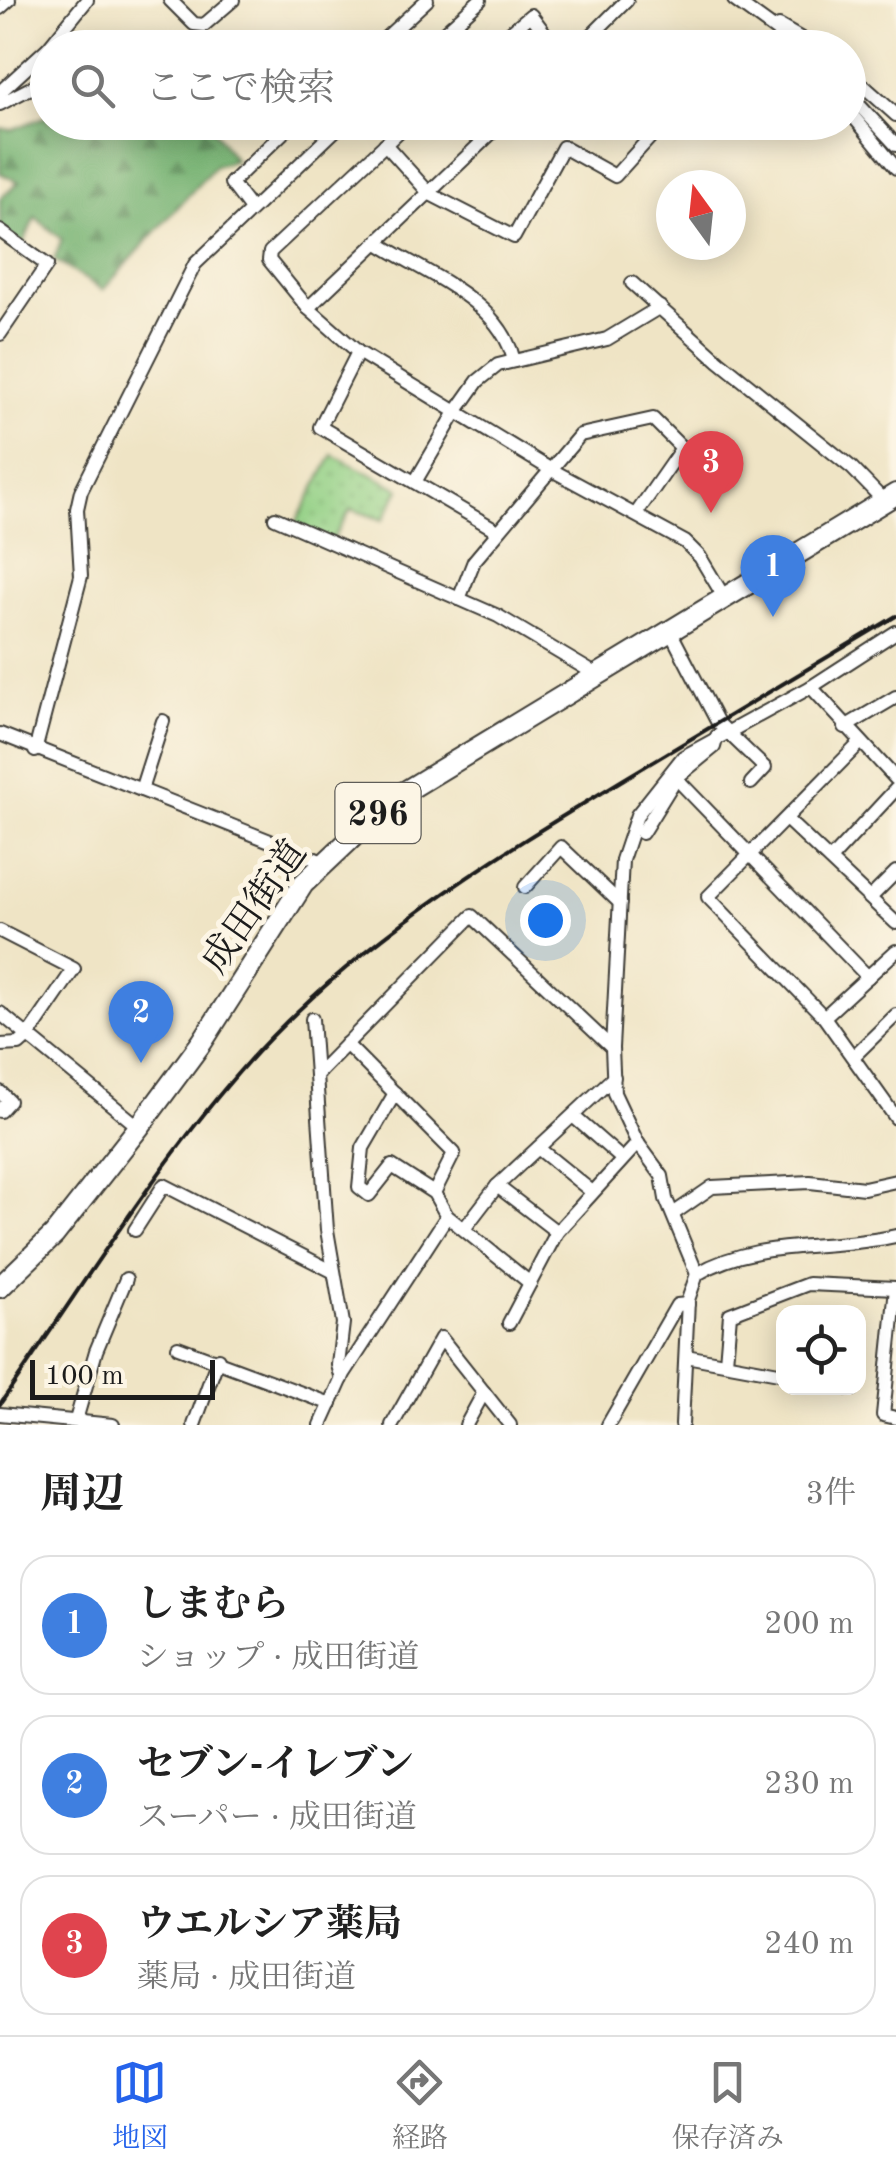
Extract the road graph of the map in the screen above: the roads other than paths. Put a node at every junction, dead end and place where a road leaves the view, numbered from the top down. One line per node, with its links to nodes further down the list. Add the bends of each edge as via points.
1 (8, 0): 9 (street)
2 (87, 0): 11 (street)
3 (170, 0): 4 (street, via 194,24 204,25)
4 (233, 0)
5 (427, 0): 12 (street)
6 (480, 0): 13 (street)
7 (627, 0): 16 (street)
8 (734, 0): 10 (street)
9 (0, 8)
10 (767, 22): 17 (street); 18 (street)
11 (63, 30)
12 (395, 30)
13 (447, 30)
14 (513, 30): 15 (street, via 531,15)
15 (542, 30)
16 (598, 30)
17 (777, 30)
18 (790, 30)
19 (30, 64): 22 (street)
20 (30, 88): 23 (street)
21 (866, 88): 25 (street)
22 (0, 92)
23 (0, 104)
24 (866, 112): 33 (street)
25 (896, 115)
26 (866, 132): 34 (street)
27 (276, 140): 36 (street, via 232,183)
28 (324, 140): 36 (street)
29 (389, 140): 32 (street)
30 (485, 140): 35 (street)
31 (648, 140): 35 (street, via 615,176 563,147 514,238)
32 (385, 144): 35 (street); 41 (street, via 270,252 269,260)
33 (896, 145)
34 (896, 168)
35 (430, 194): 38 (street)
36 (250, 208): 64 (street, via 195,264 81,492 80,576)
37 (0, 230): 42 (street, via 46,265)
38 (378, 243): 41 (street); 44 (street, via 497,320)
39 (632, 282): 40 (street)
40 (660, 307): 44 (street, via 608,340); 48 (street)
41 (308, 308): 43 (street)
42 (0, 334)
43 (358, 352): 45 (street); 47 (street, via 320,426)
44 (514, 361): 45 (street, via 478,381)
45 (456, 412): 46 (street); 47 (street)
46 (550, 469): 49 (street); 49 (street, via 580,434 653,419 682,448); 51 (street)
47 (415, 482): 51 (street)
48 (890, 497): 52 (highway, 成田街道 / 296)
49 (636, 514): 52 (street, via 685,542)
50 (275, 518): 53 (street)
51 (498, 532): 53 (street, via 474,561)
52 (724, 597): 54 (highway, 成田街道 / 296)
53 (459, 598): 56 (street)
54 (670, 632): 56 (highway, 成田街道 / 296); 61 (street)
55 (896, 632): 57 (street)
56 (597, 675): 74 (highway, 成田街道 / 296, via 393,799)
57 (811, 687): 60 (street); 61 (street)
58 (896, 697): 60 (street)
59 (164, 721): 69 (street)
60 (845, 727): 63 (street)
61 (721, 734): 66 (street); 67 (street, via 765,768); 78 (street, via 670,768 637,815 622,860)
62 (1, 737): 64 (street)
63 (860, 743): 65 (street); 70 (street)
64 (35, 751): 69 (street)
65 (893, 771)
66 (676, 778): 71 (street); 72 (street)
67 (750, 783)
68 (896, 789): 73 (street)
69 (141, 790): 74 (street)
70 (786, 819): 72 (street); 73 (street)
71 (642, 833)
72 (748, 857): 82 (street); 85 (street, via 708,898)
73 (830, 860): 77 (street)
74 (323, 862): 99 (highway, 成田街道 / 296)
75 (896, 872): 77 (street)
76 (525, 888): 78 (street, via 561,847)
77 (870, 898): 79 (street)
78 (620, 903): 90 (street)
79 (896, 923)
80 (0, 931): 87 (street, via 74,968)
81 (896, 951): 82 (street)
82 (868, 977): 85 (street)
83 (0, 1014): 87 (street)
84 (896, 1015): 91 (street)
85 (824, 1016): 91 (street)
86 (312, 1018): 92 (street)
87 (28, 1036): 89 (street); 99 (street)
88 (346, 1044): 90 (street, via 472,916); 92 (street); 95 (street)
89 (0, 1046)
90 (612, 1048): 93 (street)
91 (854, 1056): 98 (street)
92 (318, 1074): 113 (street)
93 (614, 1077): 97 (street); 100 (street, via 614,1093)
94 (0, 1092): 96 (street, via 9,1101)
95 (395, 1093): 106 (street, via 454,1153); 106 (street, via 362,1148 358,1187 369,1195 392,1166)
96 (0, 1112)
97 (572, 1116): 101 (street); 102 (street)
98 (896, 1118)
99 (139, 1127): 117 (highway, 成田街道 / 296, via 54,1236)
100 (638, 1143): 102 (street); 107 (street, via 662,1176)
101 (538, 1148): 104 (street); 105 (street)
102 (622, 1159): 105 (street)
103 (896, 1181): 107 (street, via 864,1188 810,1182 712,1187)
104 (497, 1186): 109 (street); 111 (street)
105 (591, 1191): 111 (street)
106 (434, 1192): 108 (street)
107 (672, 1214): 114 (street)
108 (447, 1216): 109 (street); 126 (street)
109 (464, 1229): 116 (street)
110 (135, 1230): 113 (street, via 164,1185)
111 (557, 1232): 116 (street)
112 (896, 1236): 114 (street, via 750,1250)
113 (332, 1271): 126 (street, via 343,1322)
114 (697, 1274): 119 (street)
115 (126, 1279): 131 (street)
116 (530, 1283): 120 (street)
117 (0, 1287)
118 (896, 1288): 124 (street, via 808,1284 730,1314); 130 (street, via 883,1415)
119 (688, 1304): 122 (street); 138 (street, via 677,1306)
120 (509, 1323)
121 (178, 1347): 123 (street)
122 (686, 1356): 124 (street); 139 (street)
123 (218, 1358): 128 (street); 133 (street)
124 (726, 1362): 125 (street)
125 (776, 1372)
126 (342, 1379): 128 (street)
127 (484, 1392): 135 (street, via 441,1338); 136 (street); 137 (street)
128 (331, 1404): 134 (street)
129 (0, 1414): 131 (street)
130 (896, 1418)
131 (76, 1420): 132 (street)
132 (113, 1425)
133 (194, 1425)
134 (321, 1425)
135 (392, 1425)
136 (466, 1425)
137 (510, 1425)
138 (608, 1425)
139 (682, 1425)

